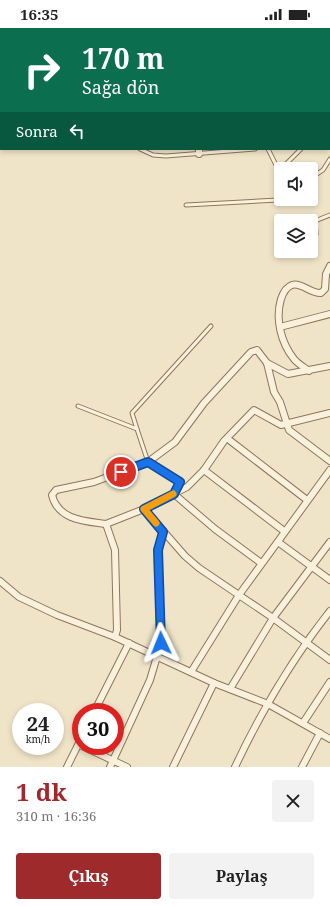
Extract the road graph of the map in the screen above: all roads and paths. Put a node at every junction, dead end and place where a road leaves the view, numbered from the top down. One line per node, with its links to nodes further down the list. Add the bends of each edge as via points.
1 (142, 150): 5 (lane, via 153,155 166,156)
2 (236, 150): 5 (lane)
3 (268, 150): 4 (lane, via 279,171)
4 (300, 150)
5 (199, 152)
6 (330, 159): 7 (lane)
7 (318, 173)
8 (274, 200): 9 (lane)
9 (186, 205)
10 (330, 215): 11 (lane)
11 (318, 220)
12 (330, 266): 15 (street, via 326,274 325,289 321,293 310,292 297,284 287,288 280,304)
13 (330, 314): 15 (street)
14 (211, 326): 22 (lane, via 132,413)
15 (280, 327): 18 (street, via 287,348 295,360)
16 (267, 363): 18 (street, via 288,374); 21 (street, via 274,392); 25 (street, via 257,350 251,352 204,403 175,442)
17 (330, 366): 18 (street)
18 (309, 371)
19 (78, 406): 22 (lane)
20 (330, 413): 21 (street)
21 (287, 425): 23 (street, via 281,425 254,410); 24 (street, via 296,437)
22 (136, 429): 25 (lane)
23 (228, 439): 26 (street); 29 (street)
24 (330, 461)
25 (148, 462): 28 (street, via 180,482); 31 (street, via 94,482 56,490 52,495 54,504 68,517 84,522)
26 (204, 470): 28 (street, via 187,487); 32 (street)
27 (330, 470): 29 (street)
28 (174, 494): 30 (street); 36 (street)
29 (307, 500): 32 (street)
30 (144, 509): 31 (street); 33 (street)
31 (106, 524): 43 (street, via 115,550)
32 (284, 531): 34 (street)
33 (163, 532): 40 (street, via 198,568); 46 (street, via 158,550 161,643)
34 (278, 542): 36 (street); 37 (street)
35 (330, 542): 37 (street)
36 (261, 563): 40 (street)
37 (312, 566): 38 (street); 42 (street)
38 (330, 580)
39 (0, 581): 43 (street, via 19,597)
40 (239, 595): 42 (street); 48 (street)
41 (330, 611): 44 (street)
42 (273, 618): 44 (street); 51 (street)
43 (115, 637): 45 (street)
44 (306, 642): 47 (street); 53 (street)
45 (128, 643): 46 (street); 52 (street)
46 (158, 656): 48 (street); 59 (street, via 150,680)
47 (330, 660)
48 (191, 672): 50 (street)
49 (330, 682): 54 (street)
50 (214, 683): 51 (street); 63 (street)
51 (230, 689): 53 (street)
52 (98, 703)
53 (268, 704): 54 (street); 64 (street)
54 (303, 723): 55 (street)
55 (320, 733): 56 (street); 65 (street)
56 (330, 739)
57 (74, 755): 60 (street)
58 (102, 755): 59 (street)
59 (113, 761): 61 (street); 62 (street)
60 (67, 767)
61 (110, 767)
62 (127, 767)
63 (173, 767)
64 (235, 767)
65 (302, 767)

